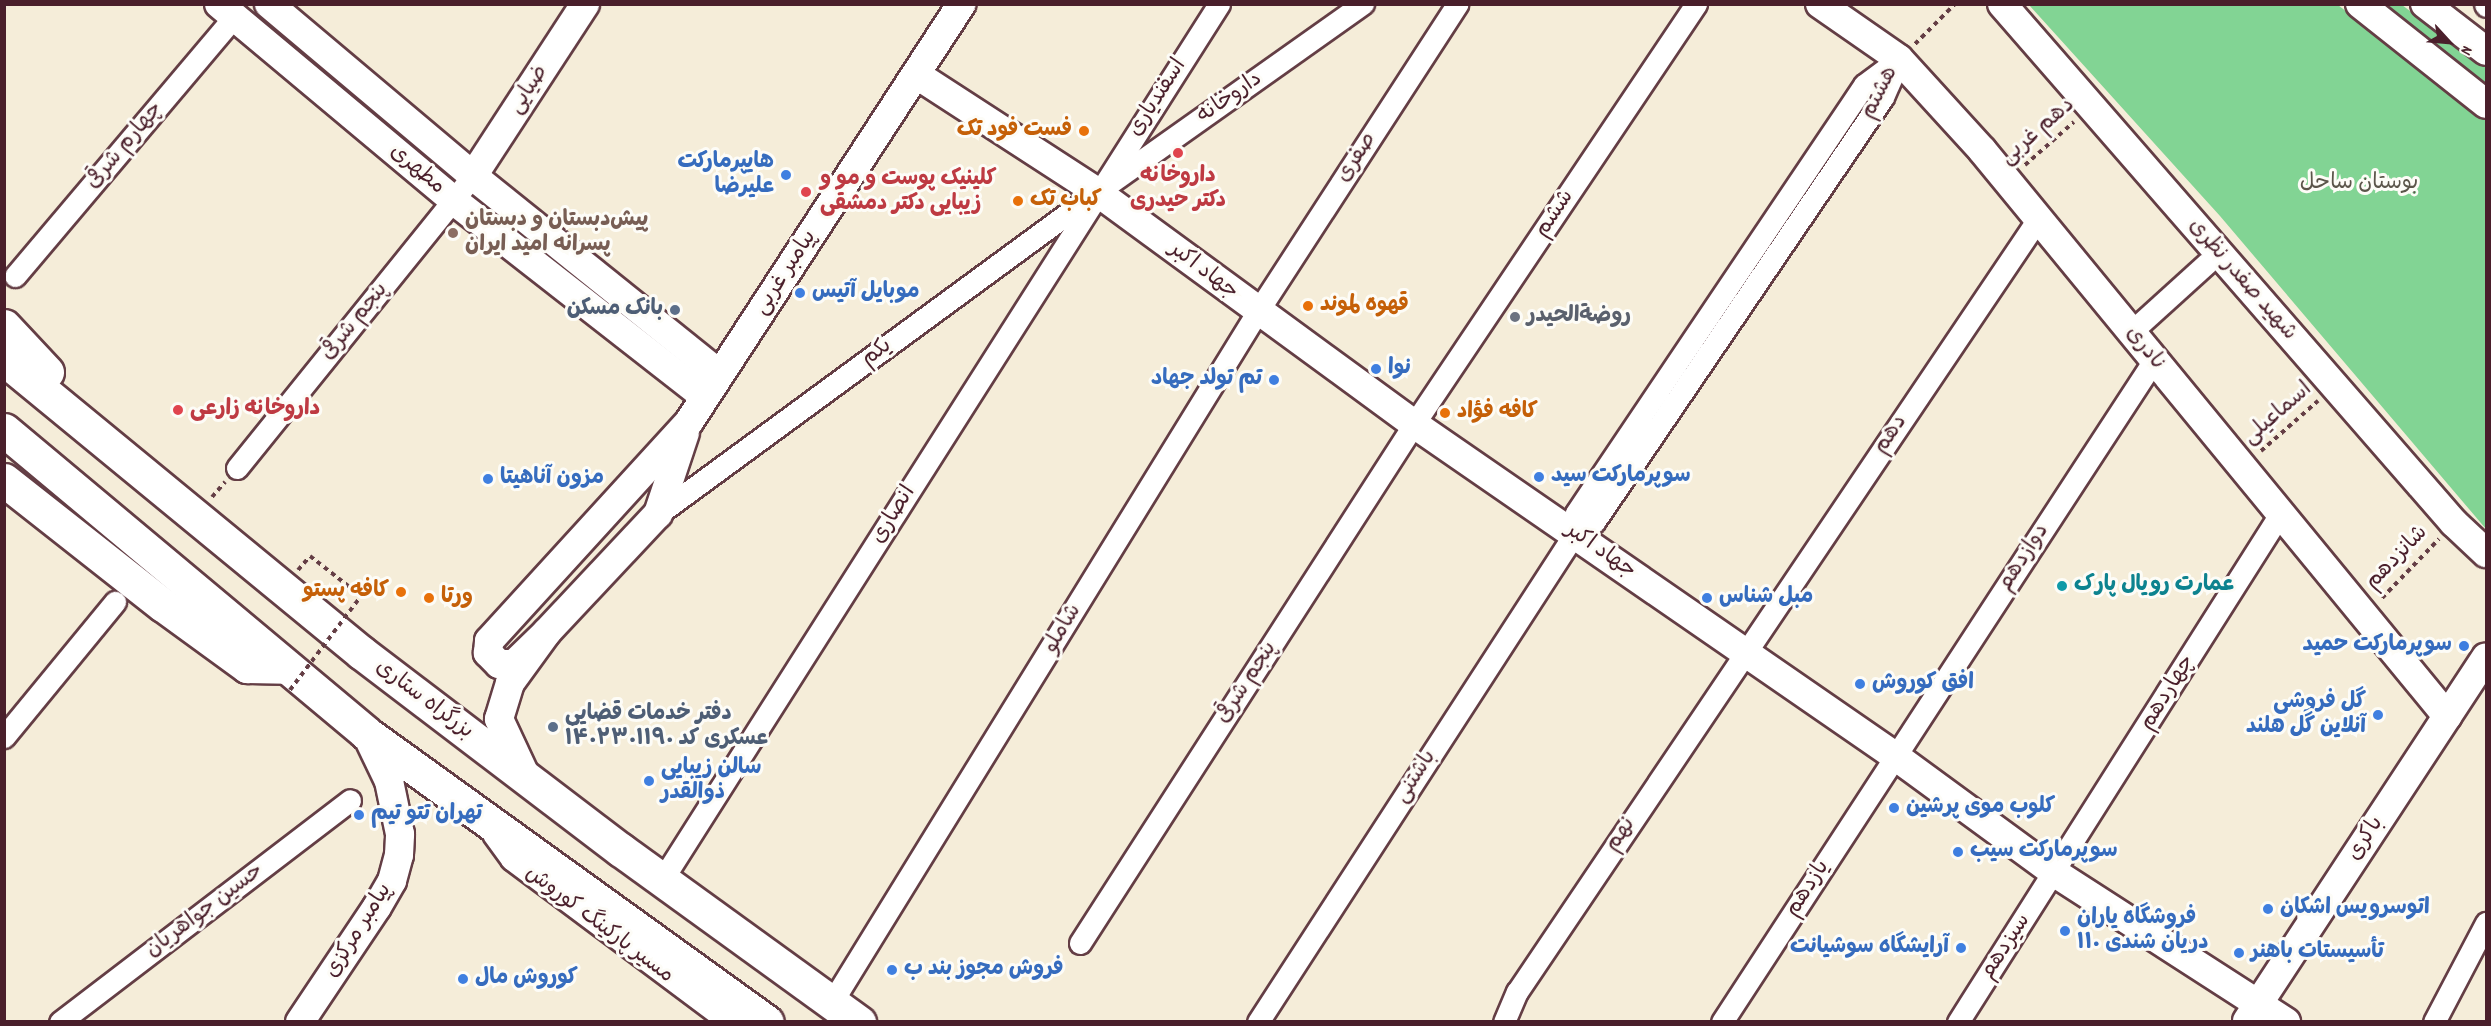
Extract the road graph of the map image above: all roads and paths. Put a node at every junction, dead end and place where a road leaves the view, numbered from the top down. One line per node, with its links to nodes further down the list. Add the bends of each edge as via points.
1 (269, 4): 19 (street, مطهری)
2 (585, 4): 19 (street, ضیایی)
3 (962, 4): 16 (street, پیامبر غربی)
4 (1219, 4): 21 (street, اسفندیاری)
5 (1363, 4): 21 (street, داروخانه)
6 (1456, 4): 26 (street, صفری)
7 (1696, 4): 34 (street, ششم)
8 (1820, 4): 15 (street, نادری)
9 (1955, 4): 15 (path)
10 (2002, 4): 18 (street, شهید صفدر نظری)
11 (2360, 4): 17 (street)
12 (2425, 4): 14 (street)
13 (233, 9): 22 (street, مطهری); 25 (street, چهارم شرقی)
14 (2487, 51)
15 (1899, 59): 20 (street, نادری); 44 (street, هشتم, via 1883,97 1594,522)
16 (917, 75): 21 (street, جهاد اکبر); 31 (street, پیامبر غربی)
17 (2487, 104)
18 (2091, 107): 20 (path, دهم غربی); 32 (street, شهید صفدر نظری)
19 (472, 176): 22 (street, پنجم شرقی); 31 (street, مطهری)
20 (2007, 181): 23 (street, نادری)
21 (1097, 192): 26 (street, جهاد اکبر); 40 (street, یکم); 61 (street, انصاری)
22 (453, 200): 31 (street, مطهری); 38 (street, پنجم شرقی)
23 (2038, 219): 28 (street, نادری); 50 (street, دهم)
24 (2206, 263): 28 (street)
25 (15, 276)
26 (1258, 312): 34 (street, جهاد اکبر); 64 (street, شاملو)
27 (4, 326): 36 (highway)
28 (2131, 332): 30 (street, نادری)
29 (4, 359): 36 (highway, بزرگراه ستاری)
30 (2154, 360): 37 (street, نادری); 56 (street, دوازدهم)
31 (712, 385): 33 (street, پیامبر غربی)
32 (2335, 387): 37 (path, اسماعیلی); 43 (street, شهید صفدر نظری)
33 (689, 422): 40 (street, پیامبر غربی); 49 (street, پیامبر غربی, via 489,641 488,653 499,664 514,664)
34 (1414, 424): 44 (street, جهاد اکبر); 63 (street, پنجم شرقی)
35 (4, 430): 52 (highway)
36 (118, 451): 42 (highway, بزرگراه ستاری)
37 (2242, 467): 41 (street, نادری)
38 (237, 468): 42 (path)
39 (4, 480): 52 (highway, via 163,605 248,666)
40 (658, 514): 49 (street, پیامبر غربی)
41 (2280, 514): 48 (street, نادری); 60 (street, چهاردهم)
42 (195, 518): 57 (highway, بزرگراه ستاری, via 362,653)
43 (2454, 523): 45 (street, شهید صفدر نظری); 48 (path, شانزدهم)
44 (1575, 533): 50 (street, جهاد اکبر); 71 (street, باشتنی)
45 (2487, 553)
46 (310, 556): 52 (path, bridge, via 362,596)
47 (116, 602): 55 (street)
48 (2364, 616): 53 (street, نادری)
49 (547, 632): 57 (street, پیامبر غربی, via 510,684 501,704 499,719)
50 (1744, 652): 56 (street, جهاد اکبر); 72 (street, نهم, via 1517,992)
51 (2487, 657): 53 (street, باکری)
52 (288, 679): 54 (highway)
53 (2447, 716): 65 (street, باکری)
54 (366, 733): 59 (highway); 67 (street, پیامبر مرکزی, via 389,781 400,834 399,855 392,881 377,907)
55 (4, 737)
56 (1895, 756): 60 (street, جهاد اکبر); 73 (street, یازدهم)
57 (526, 777): 61 (highway, بزرگراه ستاری)
58 (350, 800): 66 (street, حسین جواهریان)
59 (481, 817): 68 (street, مسیر پارکینگ کوروش, via 511,859); 69 (highway)
60 (2055, 873): 65 (street, جهاد اکبر); 74 (street, سیزدهم)
61 (662, 880): 64 (highway, بزرگراه ستاری)
62 (2487, 923): 76 (street)
63 (1080, 943)
64 (832, 1002): 70 (highway, بزرگراه ستاری)
65 (2251, 1014): 75 (street, جهاد اکبر)
66 (60, 1022)
67 (300, 1022)
68 (729, 1022)
69 (767, 1022)
70 (859, 1022)
71 (1258, 1022)
72 (1504, 1022)
73 (1722, 1022)
74 (1958, 1022)
75 (2286, 1022)
76 (2434, 1022)

